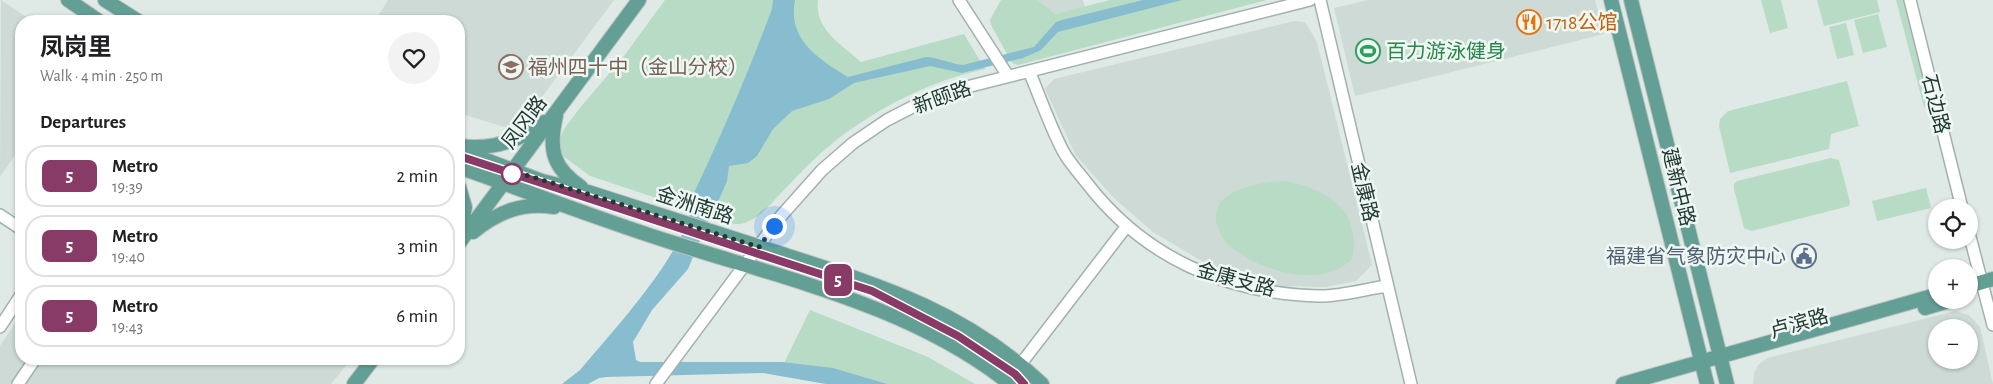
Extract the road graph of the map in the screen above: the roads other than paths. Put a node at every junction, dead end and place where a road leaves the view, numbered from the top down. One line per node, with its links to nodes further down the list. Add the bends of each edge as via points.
1 (68, 0): 10 (main road)
2 (105, 0): 11 (main road)
3 (640, 0): 14 (main road, 凤冈路)
4 (959, 0): 13 (street)
5 (1310, 0): 12 (street, 新颐路)
6 (1320, 0): 32 (street, 金康路)
7 (1611, 0): 42 (main road, 建新中路)
8 (1631, 0): 38 (main road, 建新中路)
9 (1910, 0): 21 (street, 石边路)
10 (90, 15)
11 (129, 15)
12 (1029, 71): 13 (street, 新颐路); 25 (street, 金康支路, via 1063,151 1098,198)
13 (1008, 76): 28 (street, 新颐路, via 924,101 864,136 832,160 799,194)
14 (556, 112): 15 (main road, via 511,142 487,147); 18 (main road, 凤冈路); 20 (main road, via 552,130 554,157 566,177)
15 (465, 146)
16 (465, 152): 18 (main road, 金洲南路)
17 (465, 168): 19 (main road)
18 (513, 171): 19 (main road, 凤冈路); 20 (main road, 金洲南路)
19 (504, 182): 22 (main road); 26 (main road, 凤冈路)
20 (588, 192): 28 (main road, 金洲南路)
21 (1960, 199)
22 (575, 209): 27 (main road, via 542,205 516,207 490,219); 30 (main road)
23 (0, 215): 24 (street)
24 (15, 225)
25 (1126, 227): 32 (street, 金康支路, via 1184,265 1218,279 1258,289 1321,296); 41 (street)
26 (465, 234)
27 (465, 238)
28 (759, 247): 30 (street, 新颐路); 41 (main road, 金洲南路, via 928,306 960,322)
29 (1974, 249): 31 (street)
30 (745, 265): 43 (street, 新颐路); 46 (main road, via 909,322 963,351)
31 (1984, 285): 36 (street)
32 (1387, 286): 48 (street, 金康路)
33 (1928, 297): 38 (main road)
34 (15, 304): 37 (street)
35 (1928, 306): 38 (main road, 卢滨路)
36 (1993, 325)
37 (0, 326)
38 (1722, 361): 42 (main road, 卢滨路); 51 (main road, 建新中路)
39 (31, 365): 44 (street)
40 (368, 365): 45 (main road)
41 (1020, 366): 47 (main road, 金洲南路)
42 (1704, 372): 49 (main road); 50 (main road, 卢滨路)
43 (658, 381)
44 (18, 384)
45 (354, 384)
46 (1010, 384)
47 (1042, 384)
48 (1411, 384)
49 (1623, 384)
50 (1657, 384)
51 (1727, 384)

